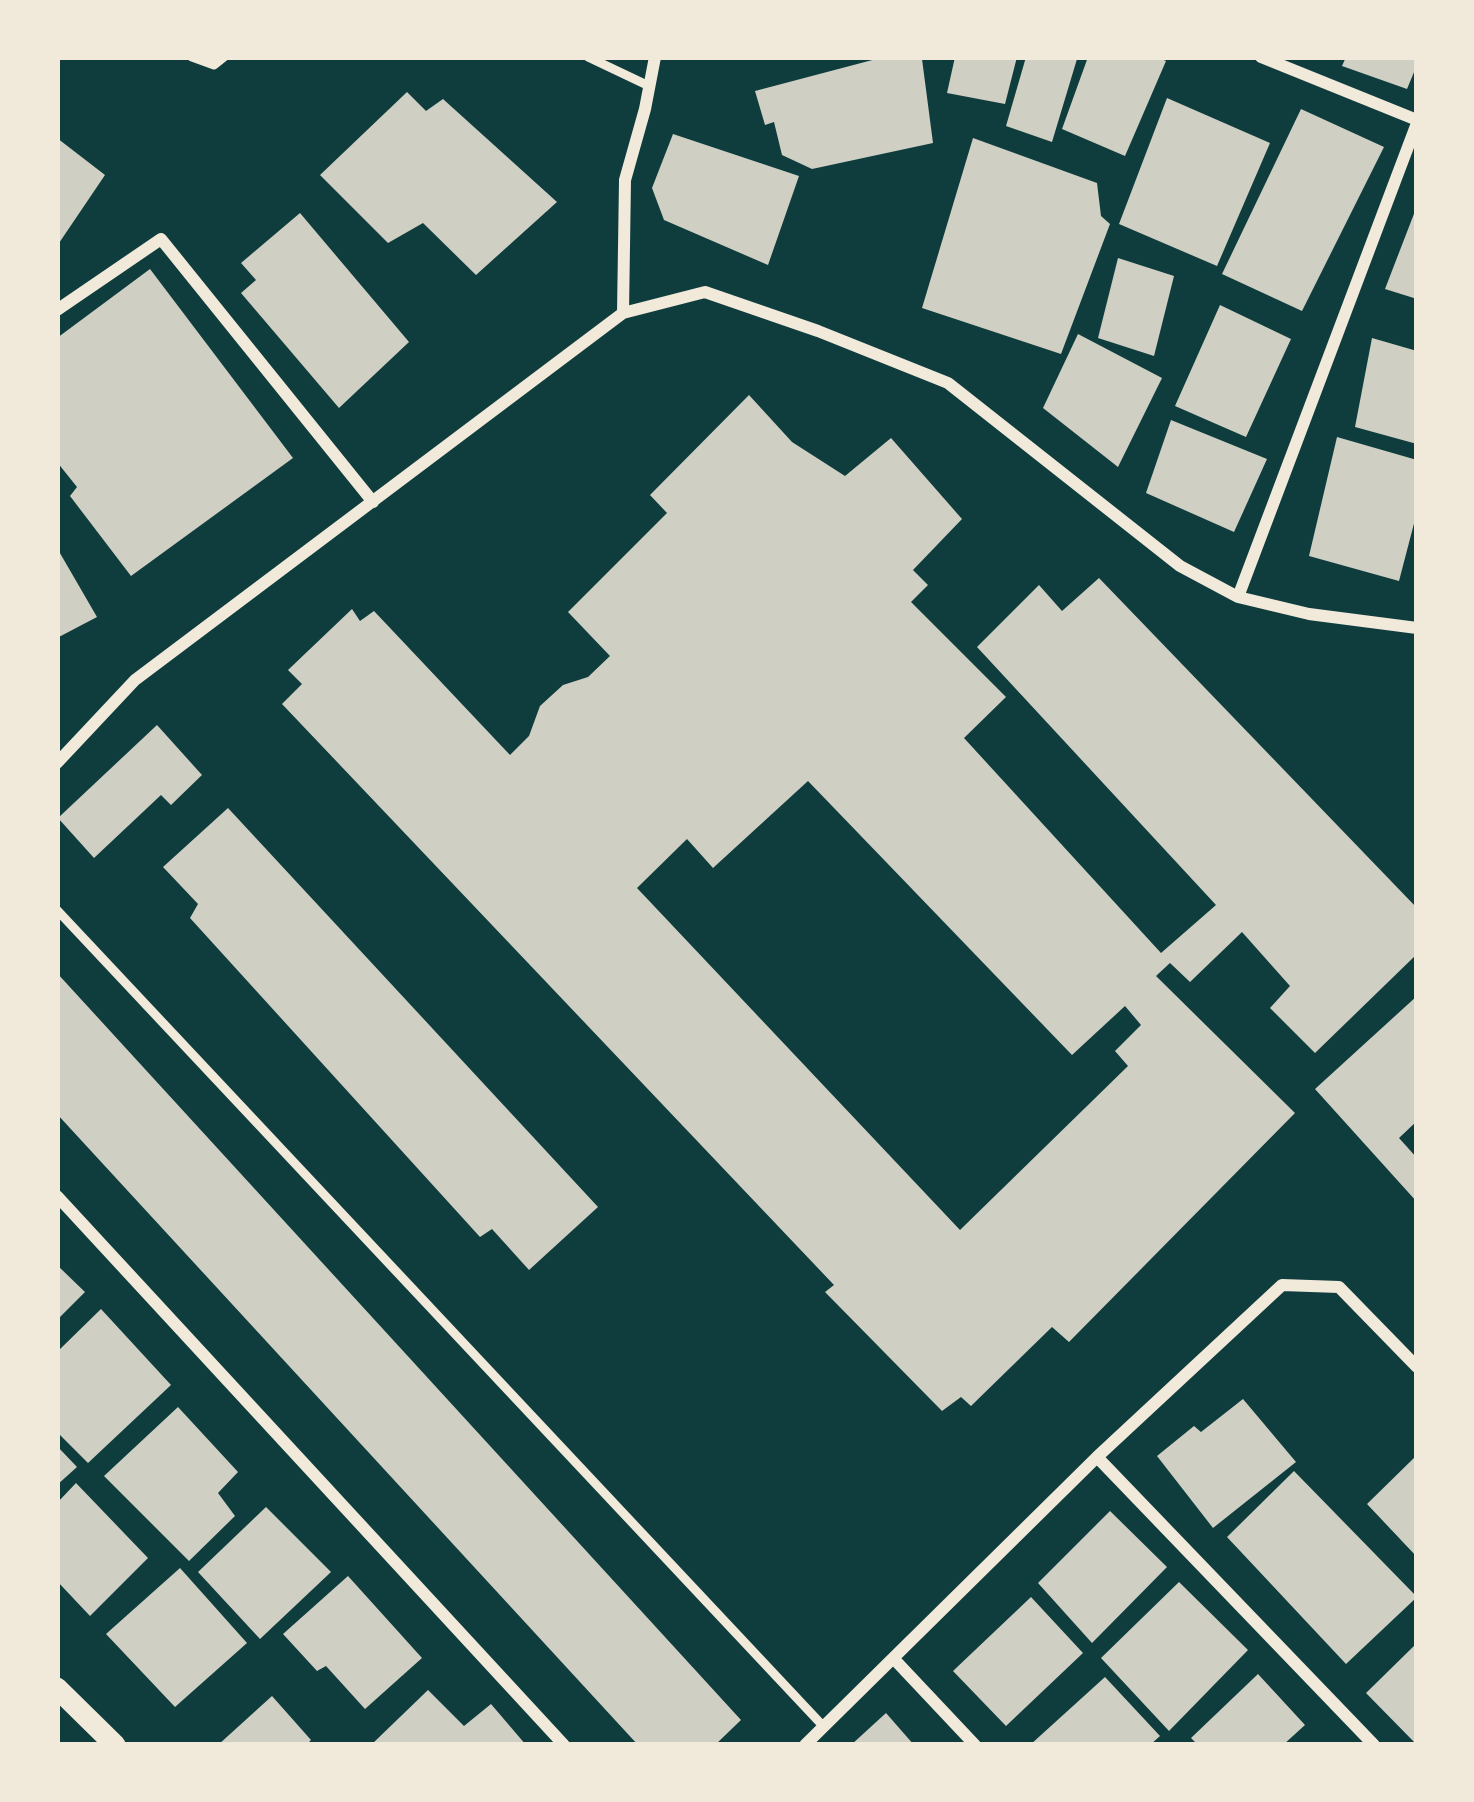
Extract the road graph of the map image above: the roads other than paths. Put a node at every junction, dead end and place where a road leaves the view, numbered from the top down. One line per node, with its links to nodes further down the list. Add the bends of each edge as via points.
1 (192, 57): 2 (lane, via 214,65)
2 (224, 57)
3 (588, 57): 6 (lane)
4 (655, 57): 6 (street)
5 (1267, 58): 7 (street)
6 (650, 86): 9 (street, via 625,180)
7 (1417, 122): 11 (street)
8 (57, 310): 10 (street, via 160,239)
9 (623, 313): 10 (street); 11 (street, via 706,292 948,383 1180,566)
10 (373, 502): 13 (street, via 135,680)
11 (1238, 598): 12 (street)
12 (1417, 628)
13 (57, 763)
14 (57, 910): 20 (lane)
15 (57, 1196): 22 (street)
16 (1417, 1367): 17 (street, via 1339,1286 1282,1285)
17 (1097, 1457): 18 (street); 25 (street)
18 (894, 1660): 20 (street); 24 (street)
19 (57, 1688): 21 (street)
20 (824, 1727): 23 (street)
21 (115, 1745)
22 (564, 1745)
23 (805, 1745)
24 (975, 1745)
25 (1374, 1745)

